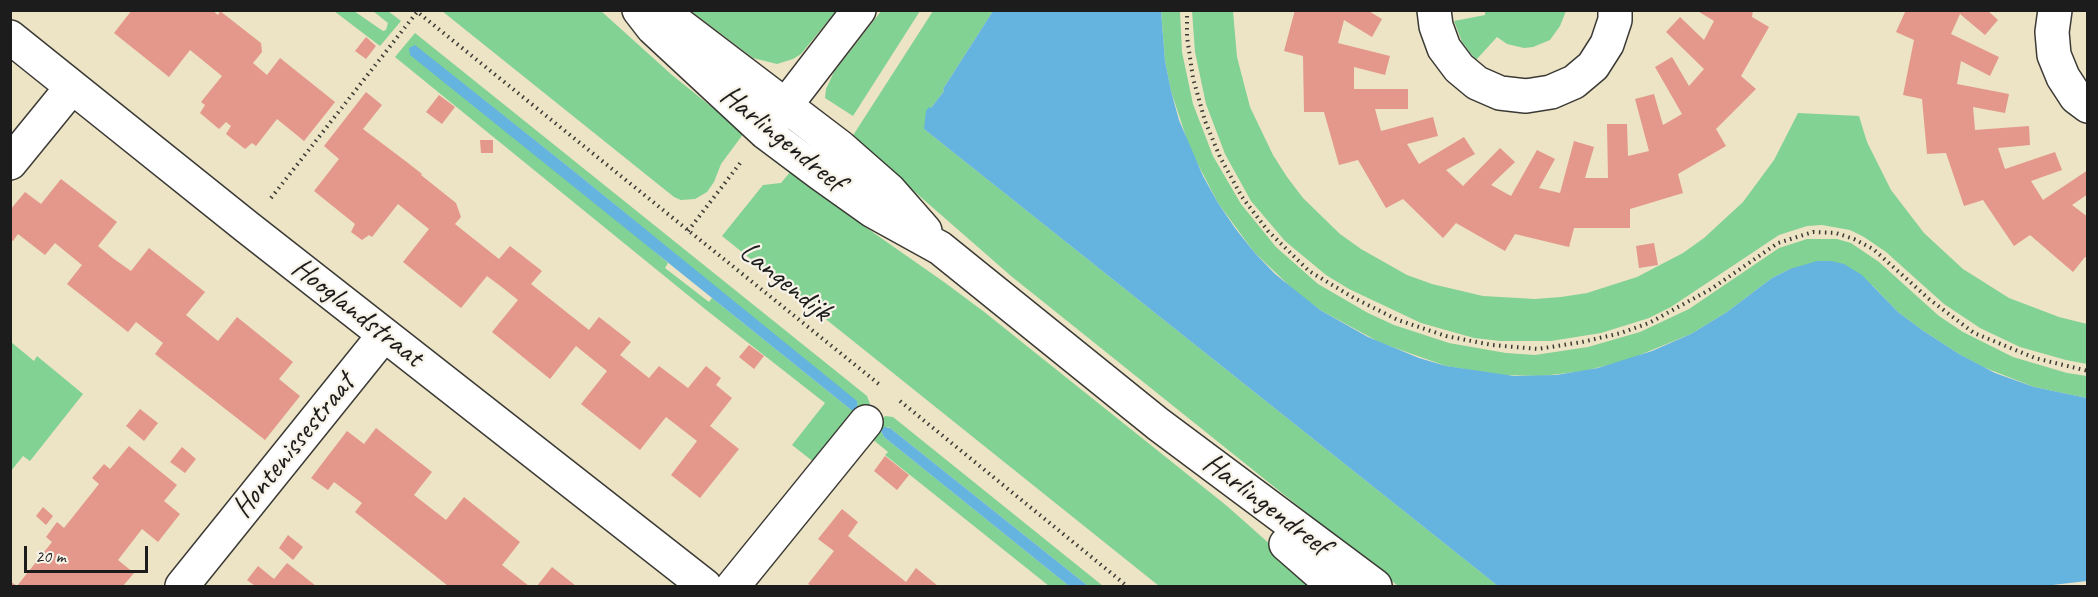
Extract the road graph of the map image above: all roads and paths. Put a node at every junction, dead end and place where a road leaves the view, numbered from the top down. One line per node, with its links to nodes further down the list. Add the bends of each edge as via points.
1 (639, 10): 13 (street, Harlingendreef, via 653,28)
2 (658, 10): 11 (street, Harlingendreef)
3 (859, 10): 11 (street)
4 (1187, 10): 19 (path, via 1193,78 1205,121 1242,197 1268,231 1309,271 1398,320 1446,336 1492,345 1538,349 1582,342 1649,323 1711,289 1778,243 1813,232 1836,233 1873,249 1974,333 2035,358)
5 (1434, 10): 6 (street, via 1444,48 1458,68 1500,93 1526,96 1551,92 1574,82 1593,66 1607,44)
6 (1615, 10)
7 (2055, 10): 12 (street, via 2054,55 2062,77)
8 (416, 11): 15 (path); 16 (path, Langendijk)
9 (10, 37): 10 (street, Hooglandstraat)
10 (72, 87): 14 (street); 15 (street, Hooglandstraat)
11 (786, 105): 13 (street); 17 (street, Harlingendreef, via 889,190)
12 (2088, 106)
13 (765, 132): 16 (path); 17 (street, Harlingendreef, via 873,211)
14 (10, 163)
15 (247, 227): 18 (street, Hooglandstraat)
16 (688, 231): 20 (path, Langendijk)
17 (940, 248): 23 (street, Harlingendreef)
18 (384, 334): 24 (street, Hontenissestraat); 25 (street, Hooglandstraat)
19 (2088, 371)
20 (889, 393)
21 (898, 400): 27 (path)
22 (866, 422): 26 (street)
23 (1158, 424): 28 (street, Harlingendreef); 29 (street, Harlingendreef)
24 (182, 586)
25 (705, 586)
26 (733, 586)
27 (1127, 586)
28 (1334, 586)
29 (1375, 586)

